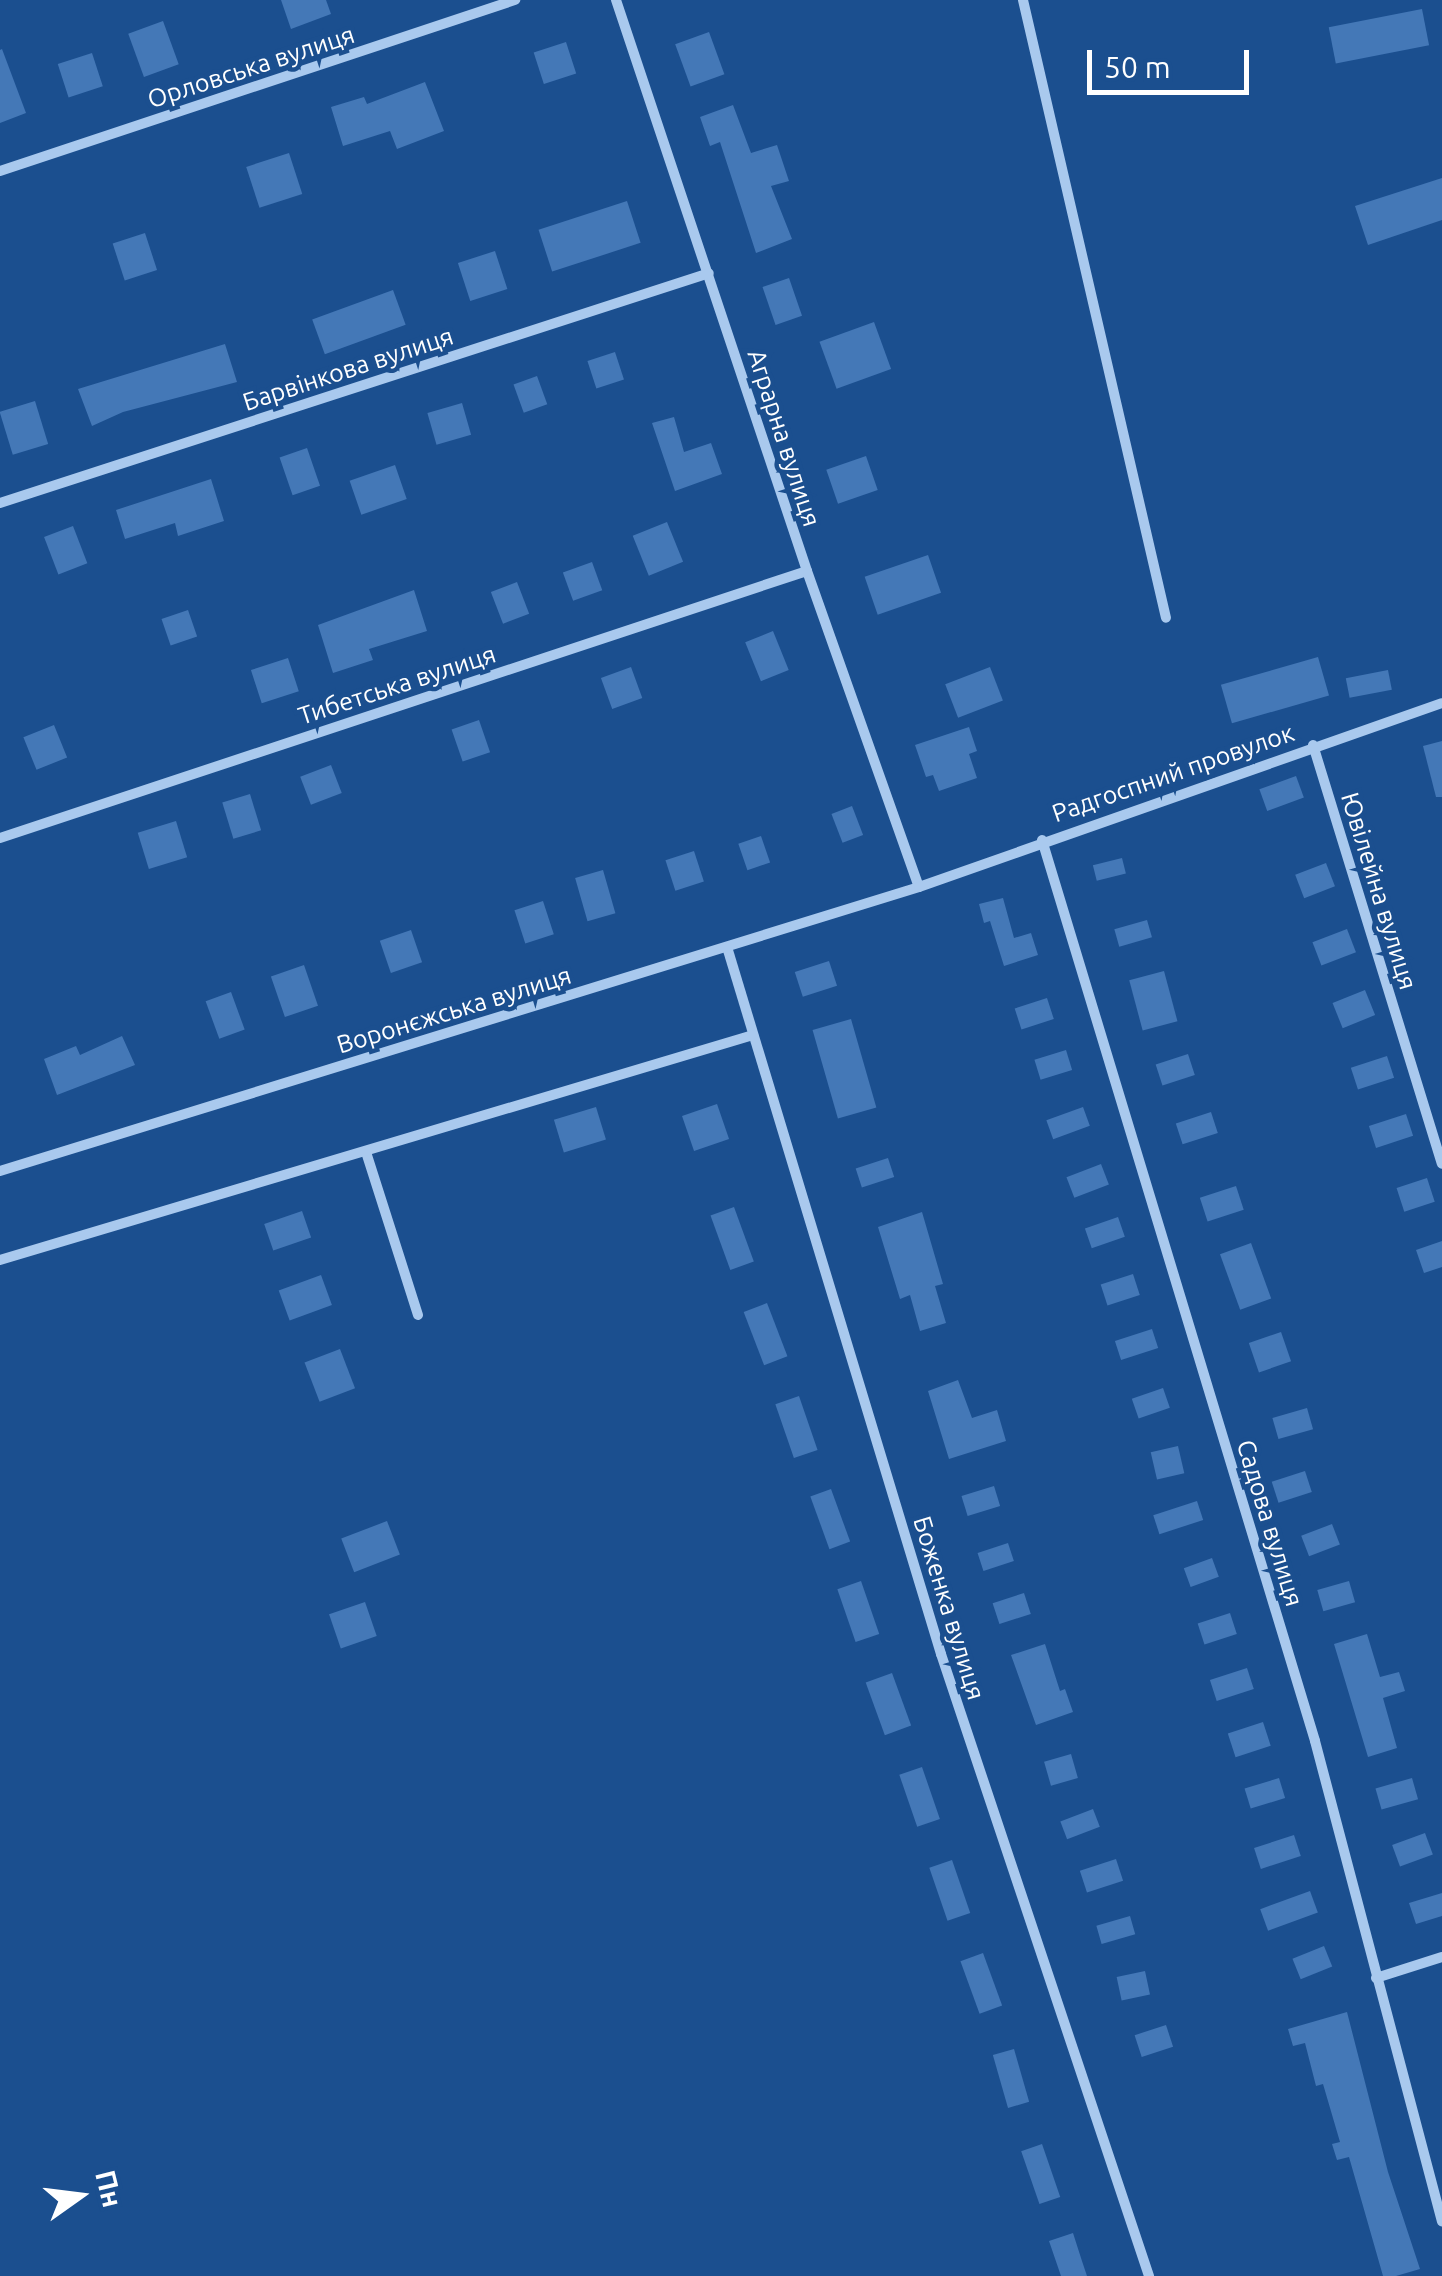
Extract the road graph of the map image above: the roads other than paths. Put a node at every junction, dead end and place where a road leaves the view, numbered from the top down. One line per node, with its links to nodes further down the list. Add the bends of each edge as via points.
1 (516, 0): 4 (street, Орловська вулиця)
2 (616, 0): 5 (street, Аграрна вулиця)
3 (1023, 0): 8 (street)
4 (0, 171)
5 (709, 273): 6 (street, Барвінкова вулиця); 7 (street, Аграрна вулиця)
6 (0, 503)
7 (806, 571): 11 (street, Тибетська вулиця); 13 (street, Аграрна вулиця)
8 (1166, 618)
9 (1442, 703): 10 (street, Радгоспний провулок)
10 (1313, 745): 12 (street, Радгоспний провулок); 17 (street, Ювілейна вулиця)
11 (0, 838)
12 (1042, 840): 13 (street, Радгоспний провулок); 22 (street, Садова вулиця, via 1309,1722)
13 (919, 887): 14 (street, Воронєжська вулиця)
14 (726, 947): 15 (street, Боженка вулиця); 18 (street, Воронєжська вулиця)
15 (753, 1034): 16 (street); 24 (street, Боженка вулиця, via 940,1654)
16 (366, 1152): 19 (street); 20 (street)
17 (1442, 1164)
18 (0, 1171)
19 (0, 1260)
20 (418, 1315)
21 (1442, 1957): 22 (street)
22 (1376, 1978): 23 (street, Садова вулиця)
23 (1442, 2222)
24 (1149, 2276)

